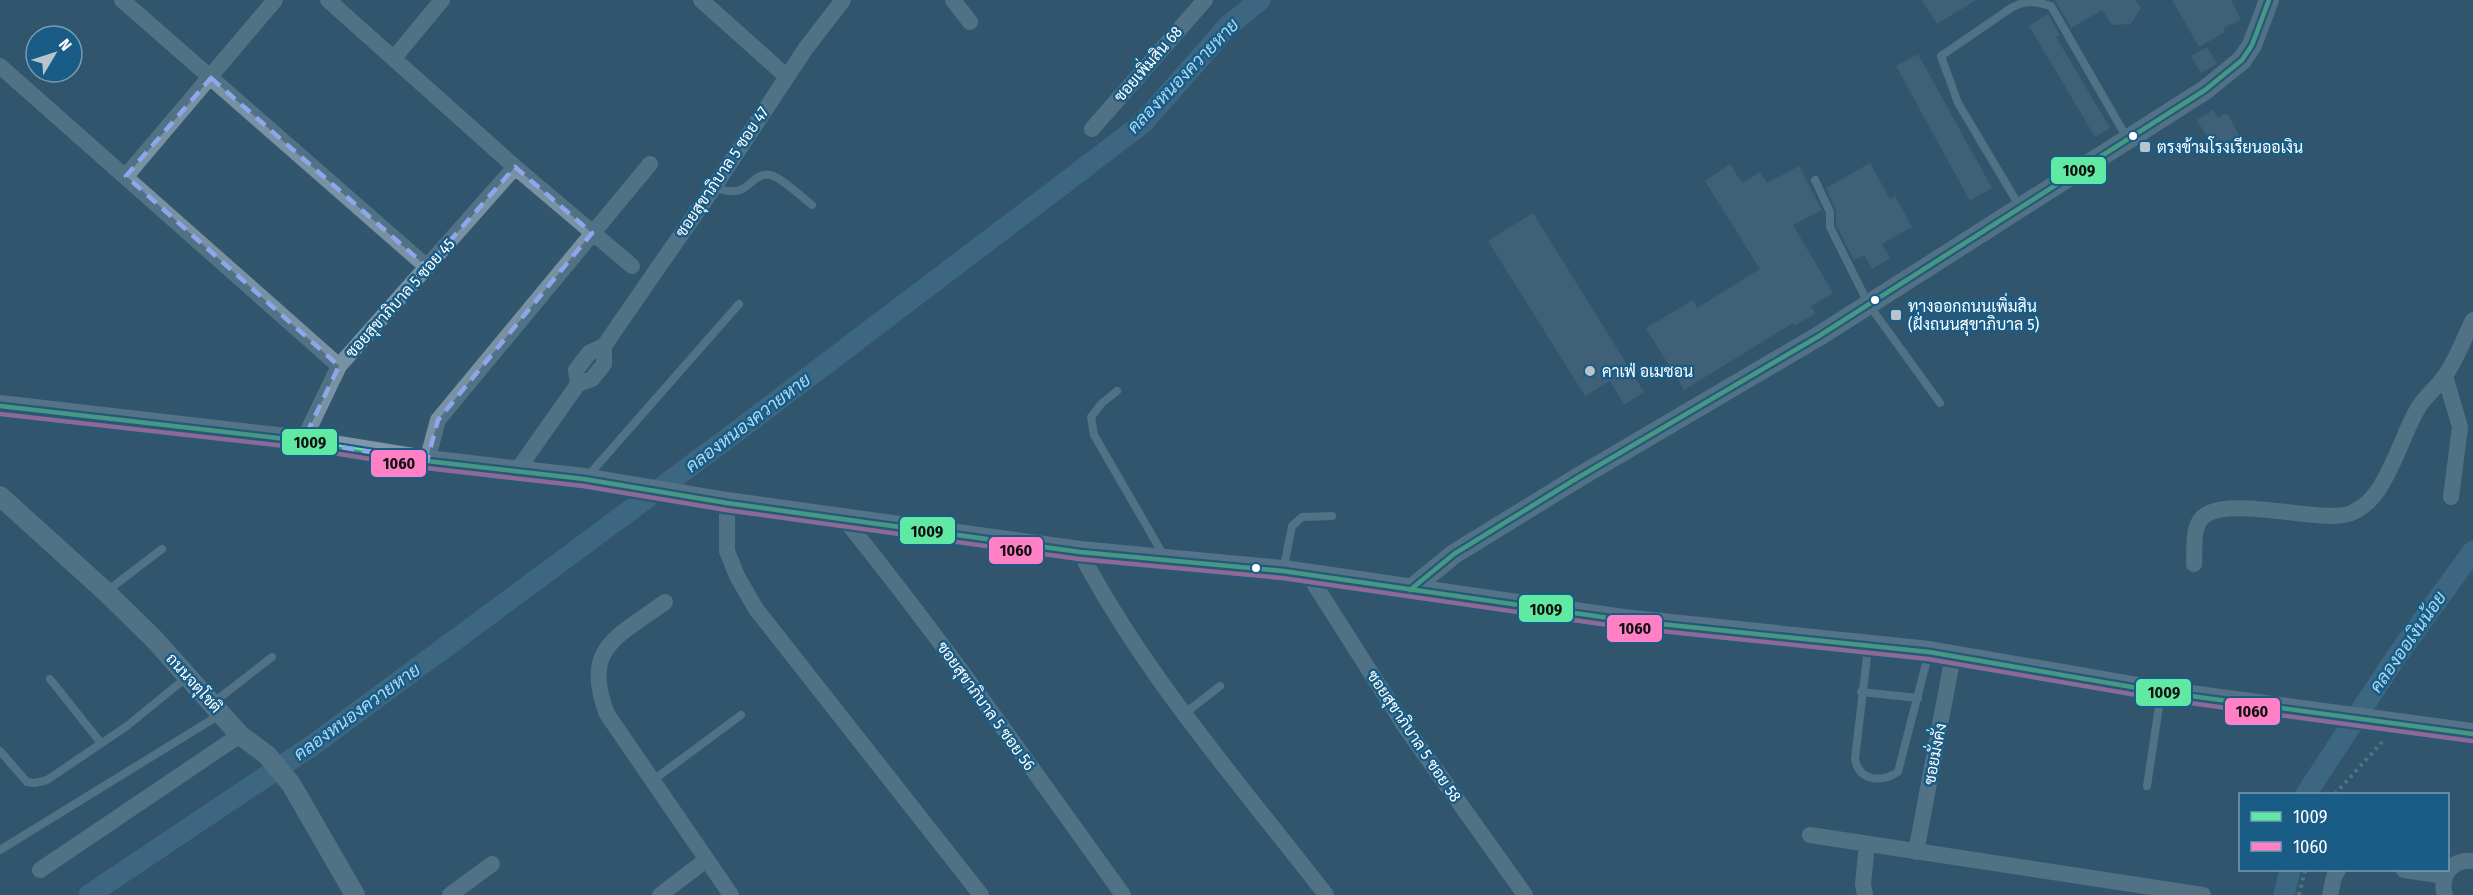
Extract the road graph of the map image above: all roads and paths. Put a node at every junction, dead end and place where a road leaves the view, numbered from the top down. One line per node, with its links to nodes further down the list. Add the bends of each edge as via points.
1 (122, 0): 14 (street)
2 (275, 0): 14 (street)
3 (328, 0): 11 (street)
4 (442, 0): 11 (street)
5 (701, 0): 13 (street)
6 (843, 0): 13 (street, ซอยสุขาภิบาล 5 ซอย 47)
7 (953, 0): 10 (street)
8 (1205, 0): 15 (street, ซอยเพิ่มสิน 68)
9 (2269, 0): 16 (street, via 2242,60 2205,90)
10 (970, 22)
11 (394, 58): 18 (street)
12 (0, 66): 19 (street)
13 (786, 76): 21 (street, ซอยสุขาภิบาล 5 ซอย 47)
14 (211, 78): 19 (street); 26 (street)
15 (1092, 129)
16 (2128, 139): 23 (street); 23 (lane, via 2050,6 2022,0 1941,56 1958,103)
17 (650, 164): 24 (street)
18 (515, 167): 24 (street); 26 (street, ซอยสุขาภิบาล 5 ซอย 45)
19 (126, 176): 30 (street)
20 (1815, 180): 28 (lane, via 1830,212 1830,227)
21 (714, 187): 22 (lane, via 737,192 762,175 773,176); 37 (street, ซอยสุขาภิบาล 5 ซอย 47, via 604,346 604,364 592,379 578,384)
22 (812, 205)
23 (2020, 207): 28 (street)
24 (592, 233): 25 (street); 36 (street, via 438,420)
25 (632, 266)
26 (427, 267): 30 (street, ซอยสุขาภิบาล 5 ซอย 45)
27 (739, 304): 38 (lane)
28 (1869, 305): 33 (lane); 50 (street, via 1578,477 1454,555)
29 (2473, 320): 31 (street)
30 (339, 366): 35 (street, ซอยสุขาภิบาล 5 ซอย 45)
31 (2445, 376): 40 (street, via 2460,427); 47 (street, via 2420,405 2383,484 2364,504 2345,515 2231,507 2211,511 2196,528)
32 (1117, 391): 46 (lane, via 1091,417 1094,435)
33 (1940, 403)
34 (0, 406): 35 (main road)
35 (303, 441): 36 (main road)
36 (427, 460): 37 (main road)
37 (516, 472): 38 (main road)
38 (584, 479): 41 (main road)
39 (0, 496): 51 (street, ถนนจตุโชติ)
40 (2451, 497)
41 (727, 503): 43 (main road); 91 (street, via 727,551 736,576 756,609)
42 (1332, 516): 48 (lane, via 1302,517 1292,526)
43 (846, 520): 45 (main road); 92 (street, ซอยสุขาภิบาล 5 ซอย 56, via 957,664)
44 (162, 549): 51 (lane)
45 (1080, 552): 46 (main road); 64 (street, via 1104,598)
46 (1166, 560): 48 (main road)
47 (2194, 564)
48 (1283, 571): 49 (main road)
49 (1308, 574): 50 (main road); 94 (street, ซอยสุขาภิบาล 5 ซอย 58, via 1406,728)
50 (1410, 590): 53 (main road, via 1623,620)
51 (106, 592): 57 (street, ถนนจตุโชติ)
52 (664, 602): 71 (street, via 610,643 601,654 599,667 601,700 607,714)
53 (1868, 645): 54 (main road); 60 (lane)
54 (1929, 651): 55 (main road); 62 (lane)
55 (1953, 656): 61 (main road); 77 (street, ซอยมั่งคั่ง)
56 (272, 657): 63 (lane)
57 (188, 676): 63 (street, ถนนจตุโชติ); 69 (lane)
58 (50, 679): 69 (lane)
59 (1220, 686): 64 (lane)
60 (1861, 692): 62 (lane); 62 (lane, via 1855,759 1863,776 1872,779 1891,777 1898,772)
61 (2161, 692): 66 (main road); 72 (lane)
62 (1918, 698)
63 (217, 709): 68 (street, ถนนจตุโชติ); 76 (lane)
64 (1184, 714): 93 (street)
65 (741, 716): 71 (lane)
66 (2392, 725): 67 (main road); 73 (path)
67 (2473, 734)
68 (240, 735): 81 (street); 87 (street, ถนนจตุโชติ, via 267,755 291,784)
69 (101, 742): 70 (lane, via 47,780 35,783 27,782)
70 (0, 751)
71 (652, 781): 78 (street)
72 (2146, 786)
73 (2336, 793)
74 (1810, 835): 75 (street)
75 (1868, 844): 77 (street); 95 (street)
76 (0, 850)
77 (1916, 852): 86 (street)
78 (706, 860): 89 (street); 90 (street)
79 (2473, 861): 85 (street, via 2460,861)
80 (492, 864): 88 (street)
81 (40, 870)
82 (2305, 871): 97 (path)
83 (2337, 871): 98 (street)
84 (2411, 871): 85 (street)
85 (2445, 876): 99 (street)
86 (2147, 891): 96 (street)
87 (355, 895)
88 (450, 895)
89 (660, 895)
90 (731, 895)
91 (981, 895)
92 (1123, 895)
93 (1326, 895)
94 (1525, 895)
95 (1865, 895)
96 (2203, 895)
97 (2299, 895)
98 (2330, 895)
99 (2445, 895)

